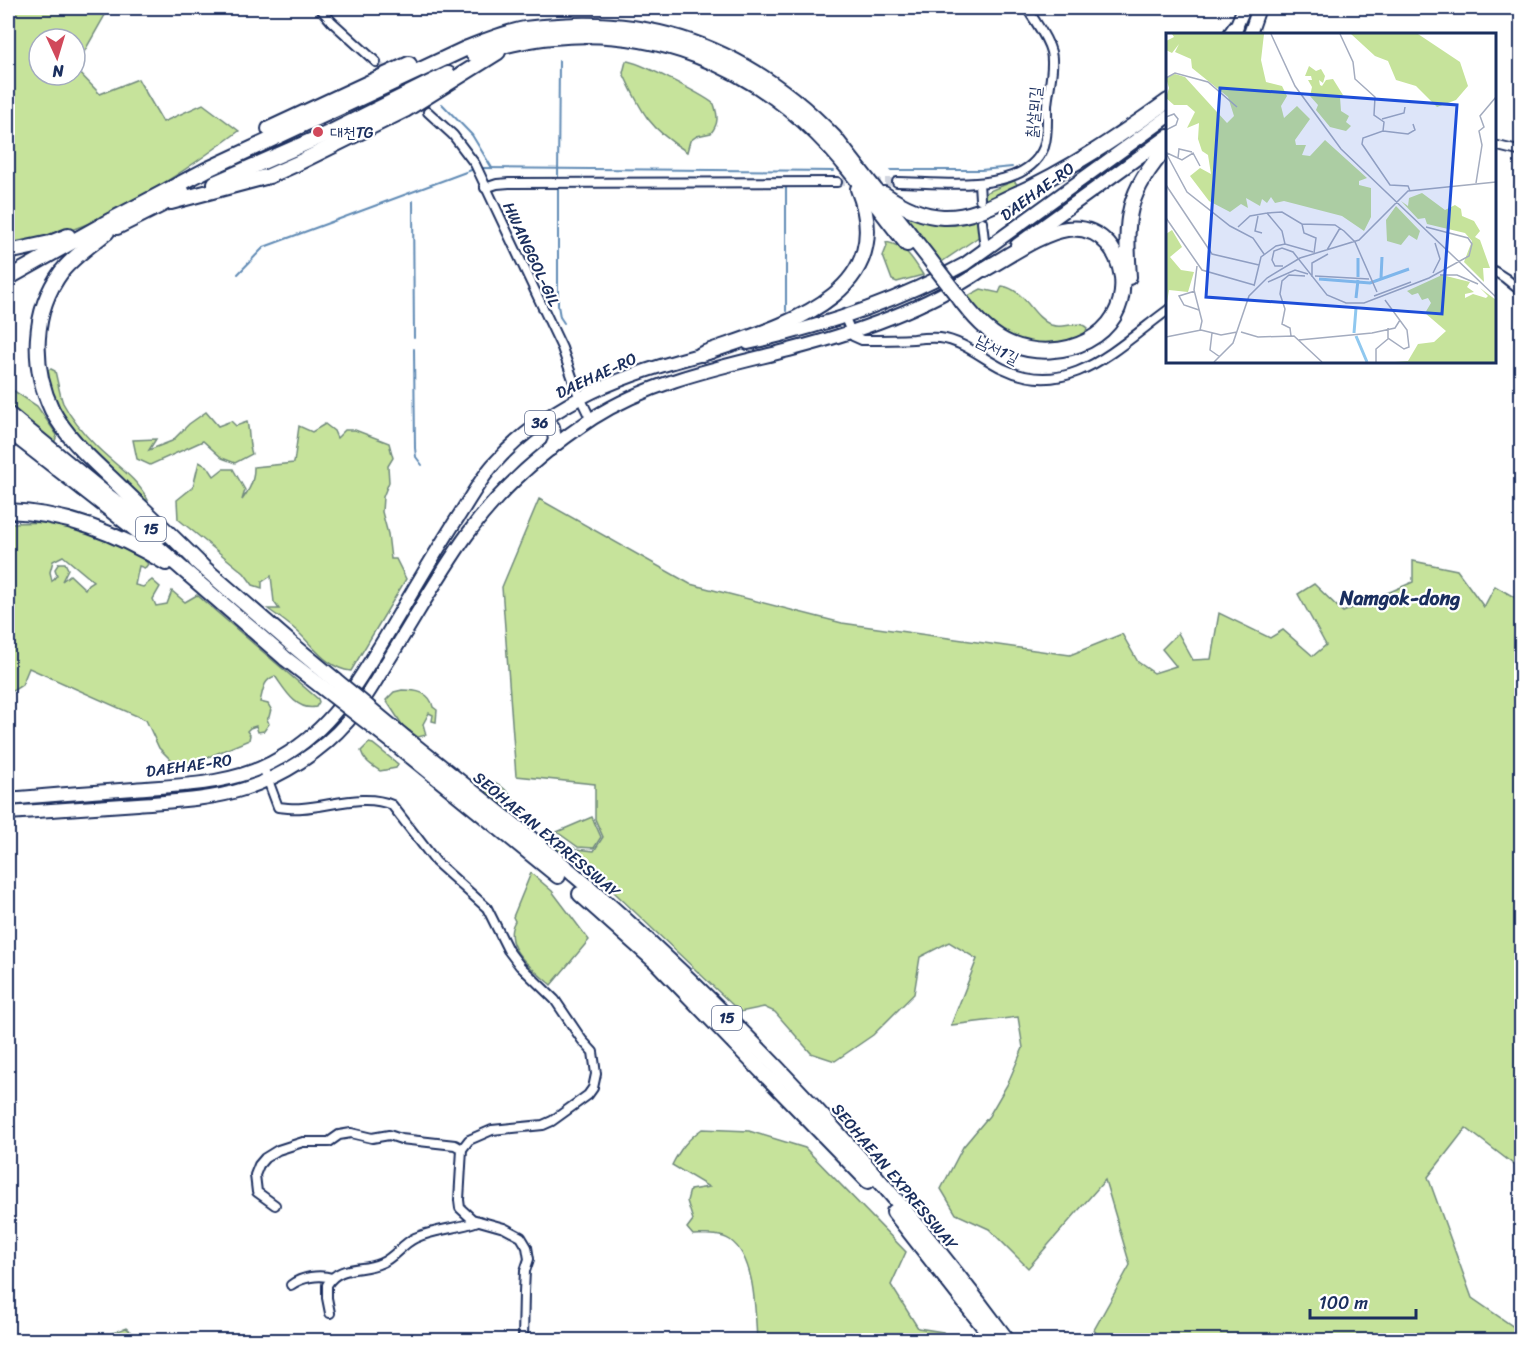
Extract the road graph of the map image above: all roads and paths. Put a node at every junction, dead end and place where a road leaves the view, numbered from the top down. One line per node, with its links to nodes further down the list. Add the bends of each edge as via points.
1 (320, 8): 8 (street)
2 (1027, 8): 20 (street, 칡살뫼길, via 1052,55 1044,148 1014,176)
3 (1244, 8): 5 (highway)
4 (1259, 8): 6 (highway)
5 (1233, 32)
6 (1250, 33)
7 (510, 38): 16 (highway, via 602,36 661,44 712,61 774,96 818,135); 18 (highway, via 558,26 621,26 664,33 720,53 800,104); 23 (highway, via 202,180); 23 (highway, via 405,110 296,164 269,176); 25 (highway, via 465,49 410,73 171,188)
8 (376, 62)
9 (1166, 102): 18 (highway, via 1079,162 968,214 924,214 897,202)
10 (428, 112): 21 (street, HWANGGOL-GIL, via 453,135 475,164)
11 (1166, 118): 26 (highway, DAEHAE-RO / 36)
12 (1166, 137): 29 (highway, DAEHAE-RO / 36)
13 (1496, 146): 15 (street)
14 (1166, 147): 34 (highway, via 1143,177 1131,203 1126,231 1128,299 1119,320 1103,339 1064,355 1026,355 1008,349 974,327)
15 (1521, 152)
16 (853, 176): 28 (highway); 38 (highway, via 866,213 867,238 863,260 844,287 797,317)
17 (837, 182): 21 (street, via 509,183)
18 (871, 182): 28 (highway)
19 (897, 182): 20 (street, 칡살뫼길)
20 (979, 183): 22 (street)
21 (485, 188): 41 (street, HWANGGOL-GIL, via 562,348)
22 (980, 200)
23 (163, 204): 25 (highway)
24 (981, 222): 26 (street)
25 (105, 228): 27 (highway); 31 (highway); 32 (highway); 48 (highway, via 63,270 45,301 38,333 45,392 74,440)
26 (985, 249): 36 (highway, DAEHAE-RO / 36, via 932,282)
27 (8, 252)
28 (927, 262): 34 (highway, bridge)
29 (985, 268): 34 (highway, via 1049,234 1081,229 1095,233 1112,250 1121,272 1121,297 1113,318 1095,337 1050,351 1031,350 1004,340); 37 (highway, DAEHAE-RO / 36, via 910,309)
30 (1496, 272): 33 (street)
31 (8, 278)
32 (8, 287)
33 (1521, 292)
34 (960, 305)
35 (1166, 311): 37 (street, 남서1길, via 1084,370 1048,379 1015,373 941,338 862,340)
36 (845, 318): 37 (street); 38 (highway, DAEHAE-RO / 36)
37 (850, 332): 40 (highway, DAEHAE-RO / 36, via 701,371)
38 (702, 354): 39 (highway, DAEHAE-RO / 36)
39 (630, 375): 40 (highway, via 629,387); 41 (highway, DAEHAE-RO / 36)
40 (641, 394): 43 (highway, DAEHAE-RO / 36)
41 (580, 397): 43 (street, HWANGGOL-GIL); 44 (highway, DAEHAE-RO / 36)
42 (8, 414): 48 (highway, SEOHAEAN EXPRESSWAY / 15, via 104,493)
43 (591, 420): 46 (highway, DAEHAE-RO / 36)
44 (541, 423): 46 (highway, via 553,426 555,440); 51 (highway, DAEHAE-RO / 36, via 501,456 481,482 337,711 316,734)
45 (8, 430): 49 (highway, SEOHAEAN EXPRESSWAY / 15)
46 (550, 450): 52 (highway, DAEHAE-RO / 36, via 511,484 468,533 347,722 322,746)
47 (8, 511): 49 (highway, via 31,511 82,523 114,535)
48 (201, 565): 50 (highway, SEOHAEAN EXPRESSWAY / 15, bridge)
49 (192, 579): 50 (highway, SEOHAEAN EXPRESSWAY / 15, bridge, via 286,659)
50 (401, 742): 62 (highway, SEOHAEAN EXPRESSWAY / 15, via 655,961 878,1192); 63 (highway, SEOHAEAN EXPRESSWAY / 15, via 618,914 723,1013 814,1106 926,1236)
51 (263, 767): 52 (street); 53 (highway, DAEHAE-RO / 36, via 233,778 194,784)
52 (268, 780): 54 (highway, DAEHAE-RO / 36, via 232,793 198,799); 55 (street, via 278,807 368,800 392,805 436,861 488,908 508,950 555,1000 593,1052 596,1074 588,1095 543,1125 492,1130 469,1140)
53 (8, 799)
54 (8, 813)
55 (462, 1149): 56 (street, via 388,1135 372,1138 351,1133 329,1142 303,1142 278,1150 259,1165 255,1175 257,1192); 57 (street, via 460,1208)
56 (275, 1205)
57 (478, 1221): 58 (street, via 413,1239 385,1262 348,1269); 61 (street, via 522,1237 527,1247)
58 (333, 1278): 59 (street, via 314,1276); 60 (street, via 327,1285)
59 (291, 1286)
60 (330, 1313)
61 (523, 1341)
62 (994, 1341)
63 (1006, 1341)

